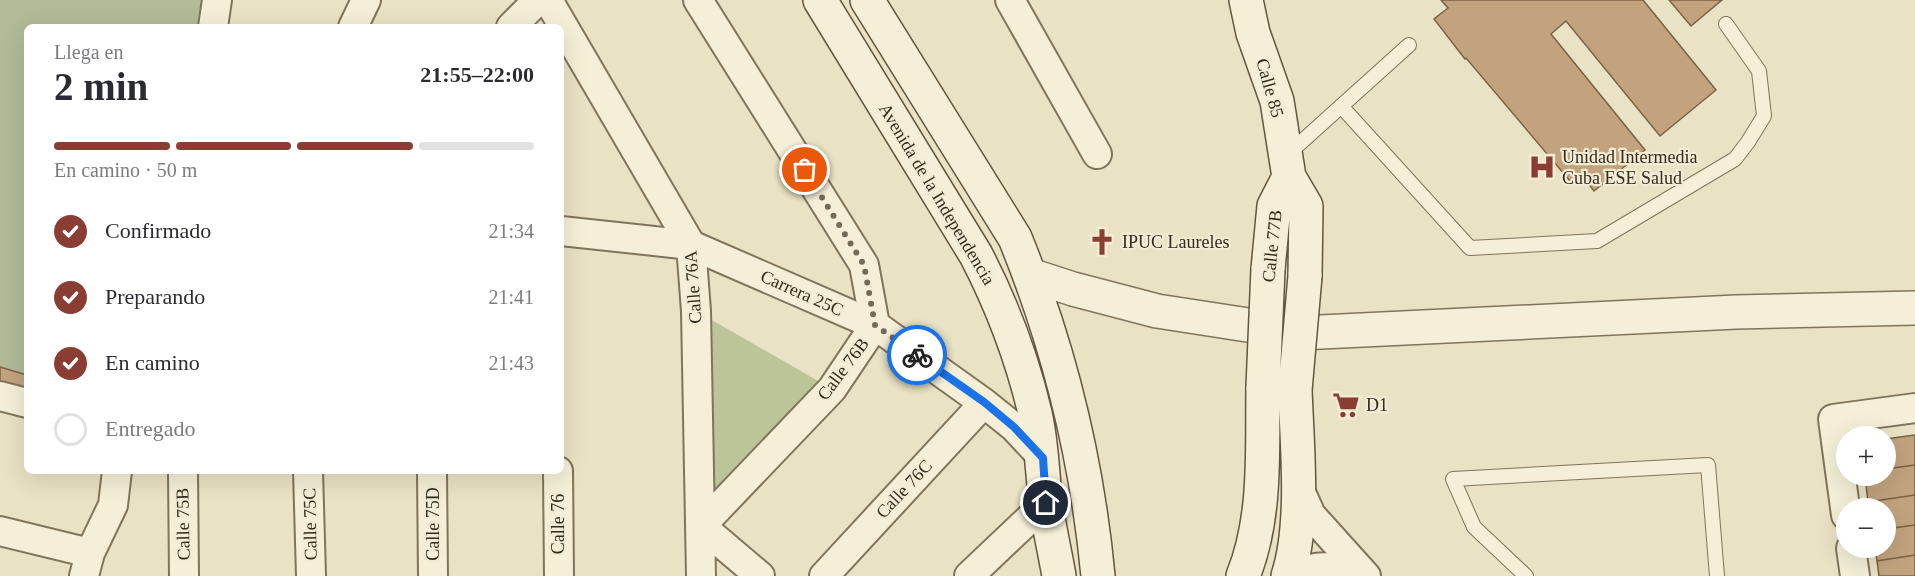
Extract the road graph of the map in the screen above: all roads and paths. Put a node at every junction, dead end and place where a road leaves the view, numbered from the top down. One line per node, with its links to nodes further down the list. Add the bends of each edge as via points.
1 (217, 0): 10 (street)
2 (366, 0): 11 (street)
3 (538, 0): 12 (street)
4 (548, 0): 13 (street, Calle 76A)
5 (698, 0): 24 (street, Calle 76B, via 864,265)
6 (820, 0): 31 (main road, Avenida de la Independencia, via 981,266 1012,334)
7 (867, 0): 22 (main road, via 1015,238)
8 (1010, 0): 18 (street)
9 (1246, 0): 19 (main road, Calle 85, via 1276,101)
10 (213, 24)
11 (354, 24)
12 (514, 24)
13 (562, 24)
14 (1725, 24): 17 (lane, via 1760,71 1764,116 1735,159 1597,241 1470,248)
15 (564, 27): 21 (street, Calle 76A)
16 (1409, 45): 17 (lane)
17 (1341, 106): 19 (lane)
18 (1097, 154)
19 (1287, 167): 25 (main road, Calle 77B, bridge, via 1306,206); 26 (main road, Calle 77B, bridge, via 1274,206 1268,269)
20 (564, 231): 21 (street, Carrera 25C)
21 (692, 245): 24 (street, Carrera 25C); 40 (street, Calle 76A)
22 (1030, 275): 25 (main road, via 1157,311); 44 (main road, via 1050,332 1080,449)
23 (1915, 308): 25 (main road, via 1736,312)
24 (875, 325): 29 (street, Carrera 25C); 40 (street, Calle 76B, via 832,389)
25 (1300, 333): 26 (main road, Calle 77B, bridge)
26 (1279, 388): 37 (main road, Calle 77B); 54 (main road, Calle 77B, via 1251,557)
27 (0, 396): 28 (street)
28 (24, 402)
29 (984, 402): 31 (street, Carrera 25C); 51 (street, Calle 76C)
30 (1915, 408): 38 (street, via 1833,419)
31 (1025, 420): 39 (main road, Avenida de la Independencia, via 1043,458)
32 (117, 474): 43 (street, via 112,505)
33 (183, 474): 45 (street, Calle 75B)
34 (308, 474): 46 (street, Calle 75C)
35 (432, 474): 47 (street, Calle 75D)
36 (558, 474): 48 (street, Calle 76)
37 (1299, 488): 55 (main road, Calle 77B); 58 (street, via 1311,515)
38 (1844, 498)
39 (1046, 503): 52 (street); 53 (main road, Avenida de la Independencia)
40 (701, 526): 49 (street, Calle 76A); 50 (street)
41 (0, 531): 43 (street)
42 (1852, 558): 61 (street)
43 (87, 565)
44 (1098, 575)
45 (184, 576)
46 (311, 576)
47 (433, 576)
48 (559, 576)
49 (702, 576)
50 (760, 576)
51 (824, 576)
52 (969, 576)
53 (1059, 576)
54 (1243, 576)
55 (1288, 576)
56 (1300, 576): 57 (street, via 1305,571 1334,568)
57 (1357, 576)
58 (1366, 576)
59 (1526, 576): 60 (lane, via 1474,527 1453,479 1708,465)
60 (1717, 576)
61 (1855, 576)

